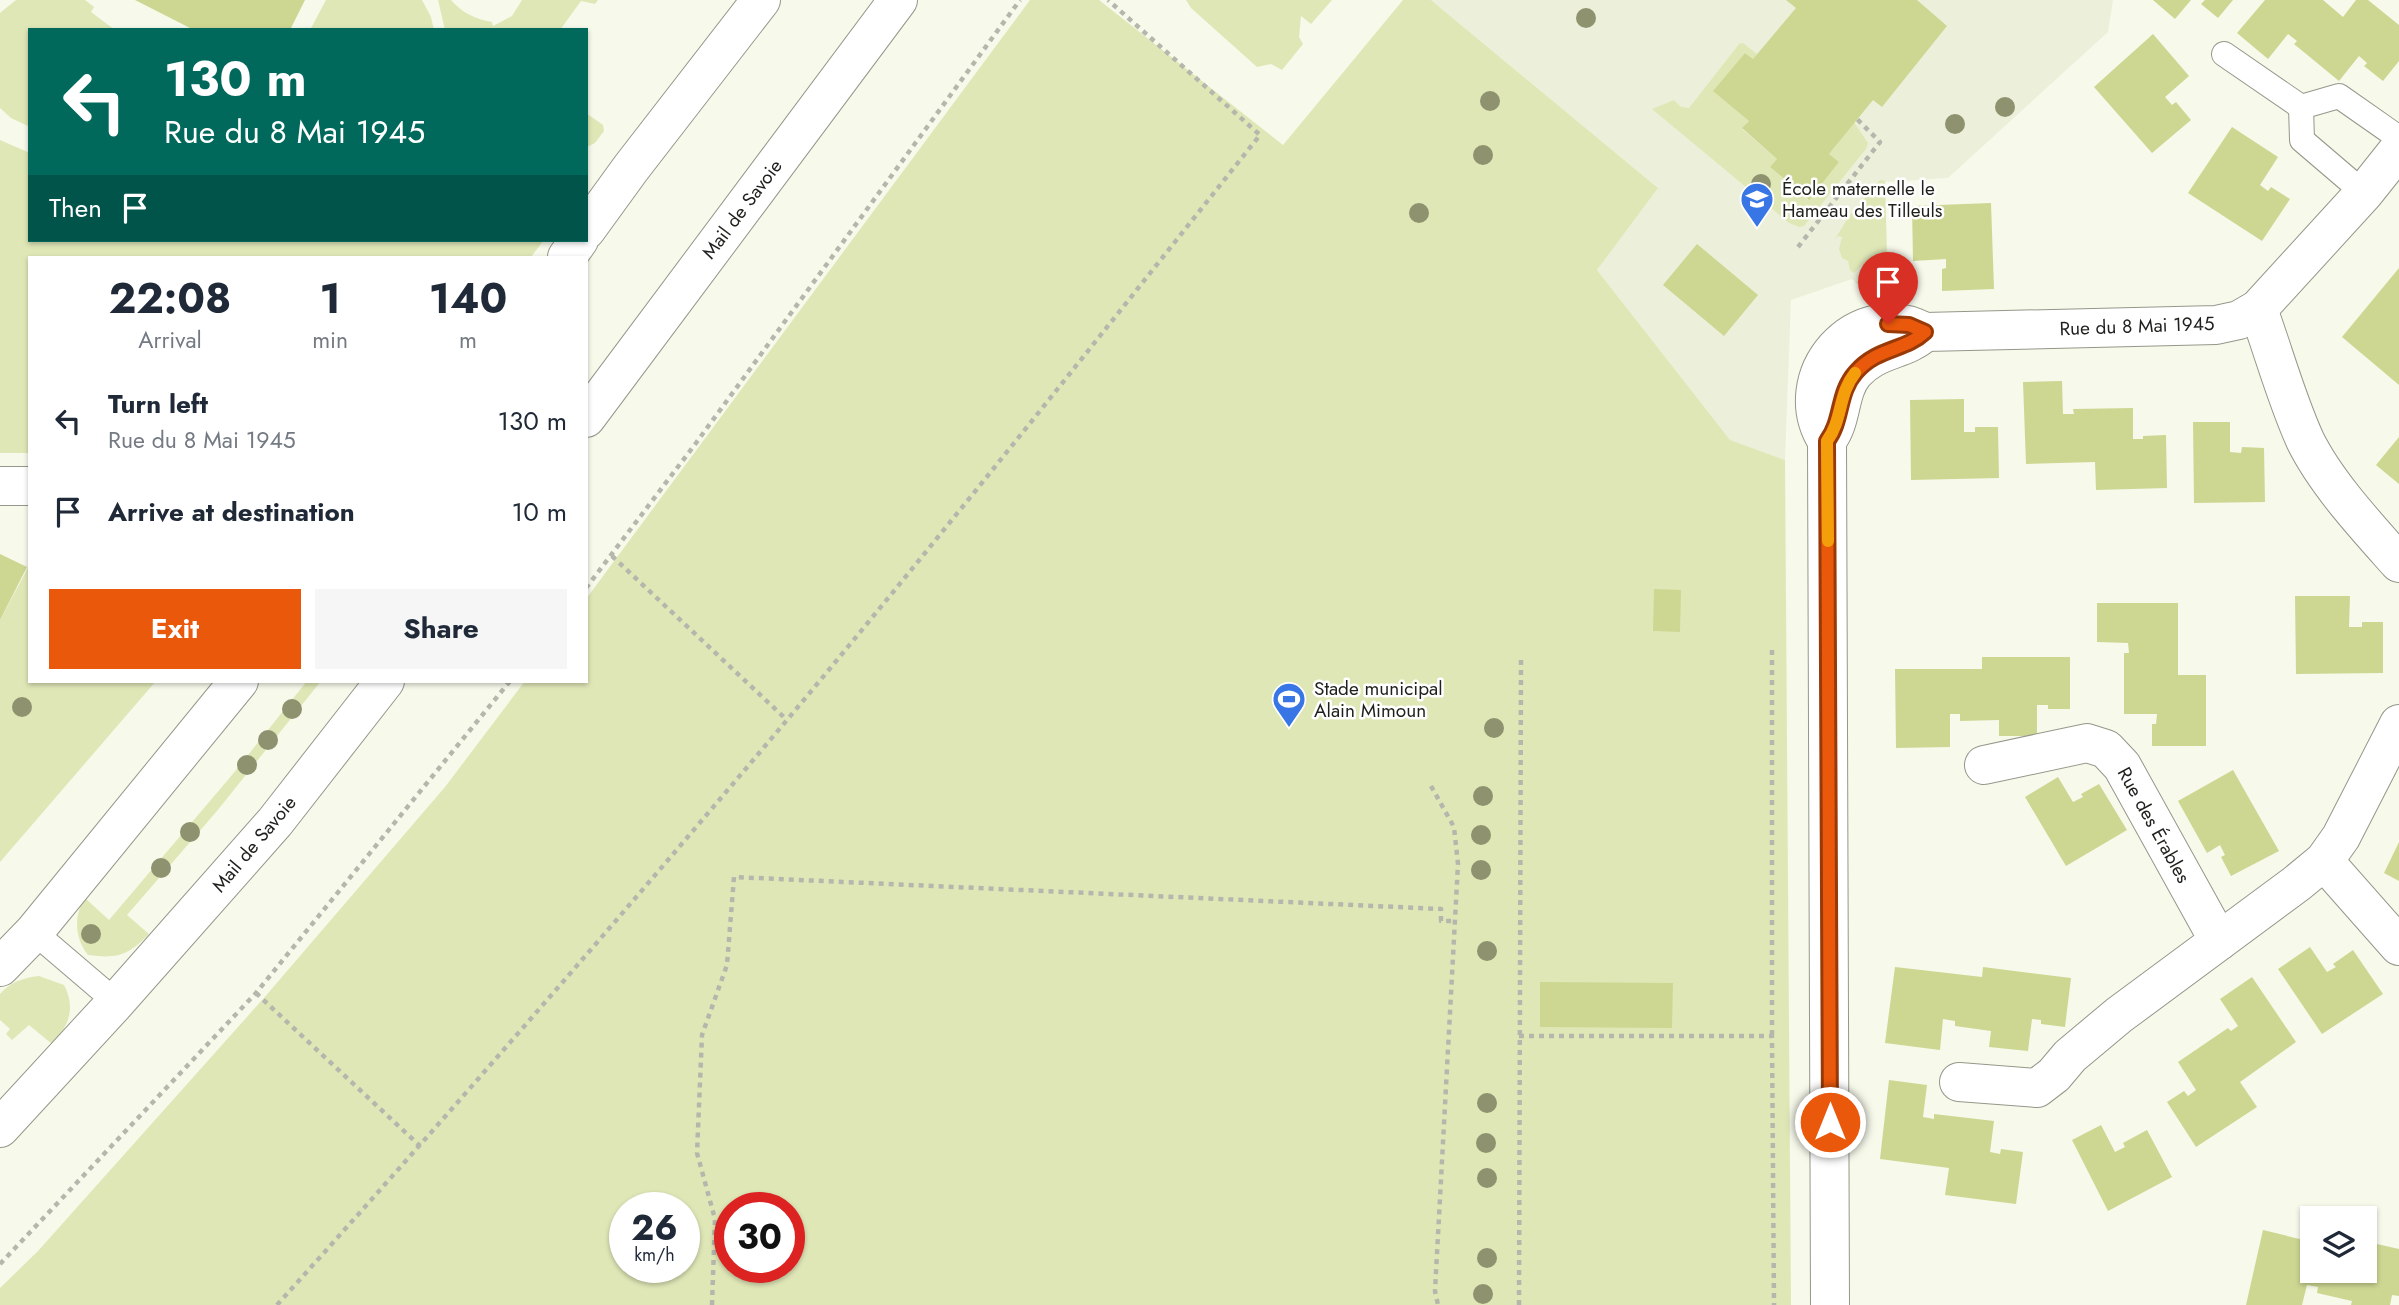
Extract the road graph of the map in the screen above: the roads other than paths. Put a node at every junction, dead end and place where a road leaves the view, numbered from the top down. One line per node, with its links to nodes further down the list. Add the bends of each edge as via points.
1 (761, 0): 8 (street)
2 (898, 0): 10 (street, Mail de Savoie)
3 (2224, 54): 4 (lane)
4 (2301, 107): 5 (lane, via 2339,96); 7 (lane, via 2302,140)
5 (2399, 138)
6 (2399, 149): 7 (street, Rue du 8 Mai 1945)
7 (2364, 193): 9 (street, Rue du 8 Mai 1945)
8 (588, 227)
9 (2258, 309): 13 (street, via 2306,443 2342,496); 26 (street, Rue du 8 Mai 1945, via 2239,320 2216,325 1925,332 1909,325 1870,326 1854,331 1832,351 1820,373 1816,419 1827,441)
10 (588, 415)
11 (0, 486): 12 (street)
12 (28, 486)
13 (2399, 563)
14 (237, 683): 19 (street)
15 (383, 683): 23 (street, Mail de Savoie, via 275,822)
16 (2399, 724): 18 (street)
17 (1984, 765): 20 (street, Rue des Érables, via 2087,743 2106,749 2122,766)
18 (2324, 861): 20 (street); 21 (street)
19 (34, 932): 22 (street); 23 (lane)
20 (2219, 941): 24 (street, via 2119,1015 2037,1088)
21 (2399, 946)
22 (0, 967)
23 (116, 1002): 25 (street, Mail de Savoie)
24 (1959, 1082)
25 (0, 1128)
26 (1830, 1305)

